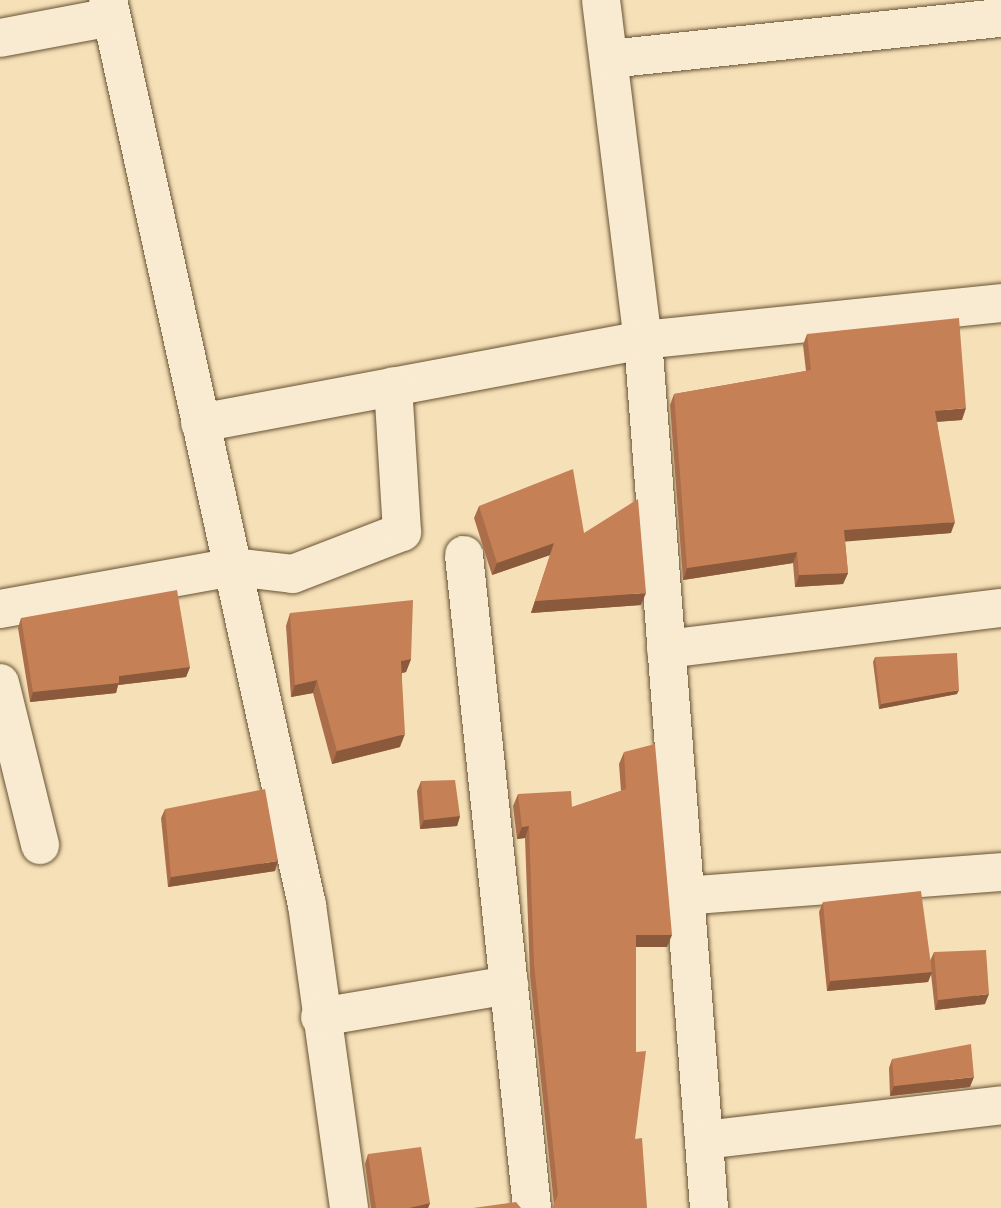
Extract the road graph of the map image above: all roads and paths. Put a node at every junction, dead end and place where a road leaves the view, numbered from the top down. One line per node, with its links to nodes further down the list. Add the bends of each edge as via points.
1 (601, 0): 5 (street)
2 (110, 8): 4 (street); 9 (street)
3 (1001, 18): 5 (street)
4 (0, 38)
5 (609, 59): 7 (street)
6 (1001, 303): 7 (street)
7 (643, 340): 8 (street); 14 (street)
8 (393, 386): 9 (street); 11 (street, via 402,532 293,574)
9 (200, 423): 11 (street)
10 (464, 555): 19 (street)
11 (234, 567): 13 (street); 20 (street, via 307,905)
12 (1001, 608): 14 (street)
13 (0, 609)
14 (666, 649): 18 (street)
15 (0, 682): 16 (street)
16 (40, 845)
17 (1001, 872): 18 (street)
18 (683, 896): 22 (street)
19 (509, 985): 20 (street); 24 (street)
20 (320, 1017): 23 (street)
21 (1001, 1105): 22 (street)
22 (705, 1140): 25 (street)
23 (349, 1208)
24 (532, 1208)
25 (709, 1208)

